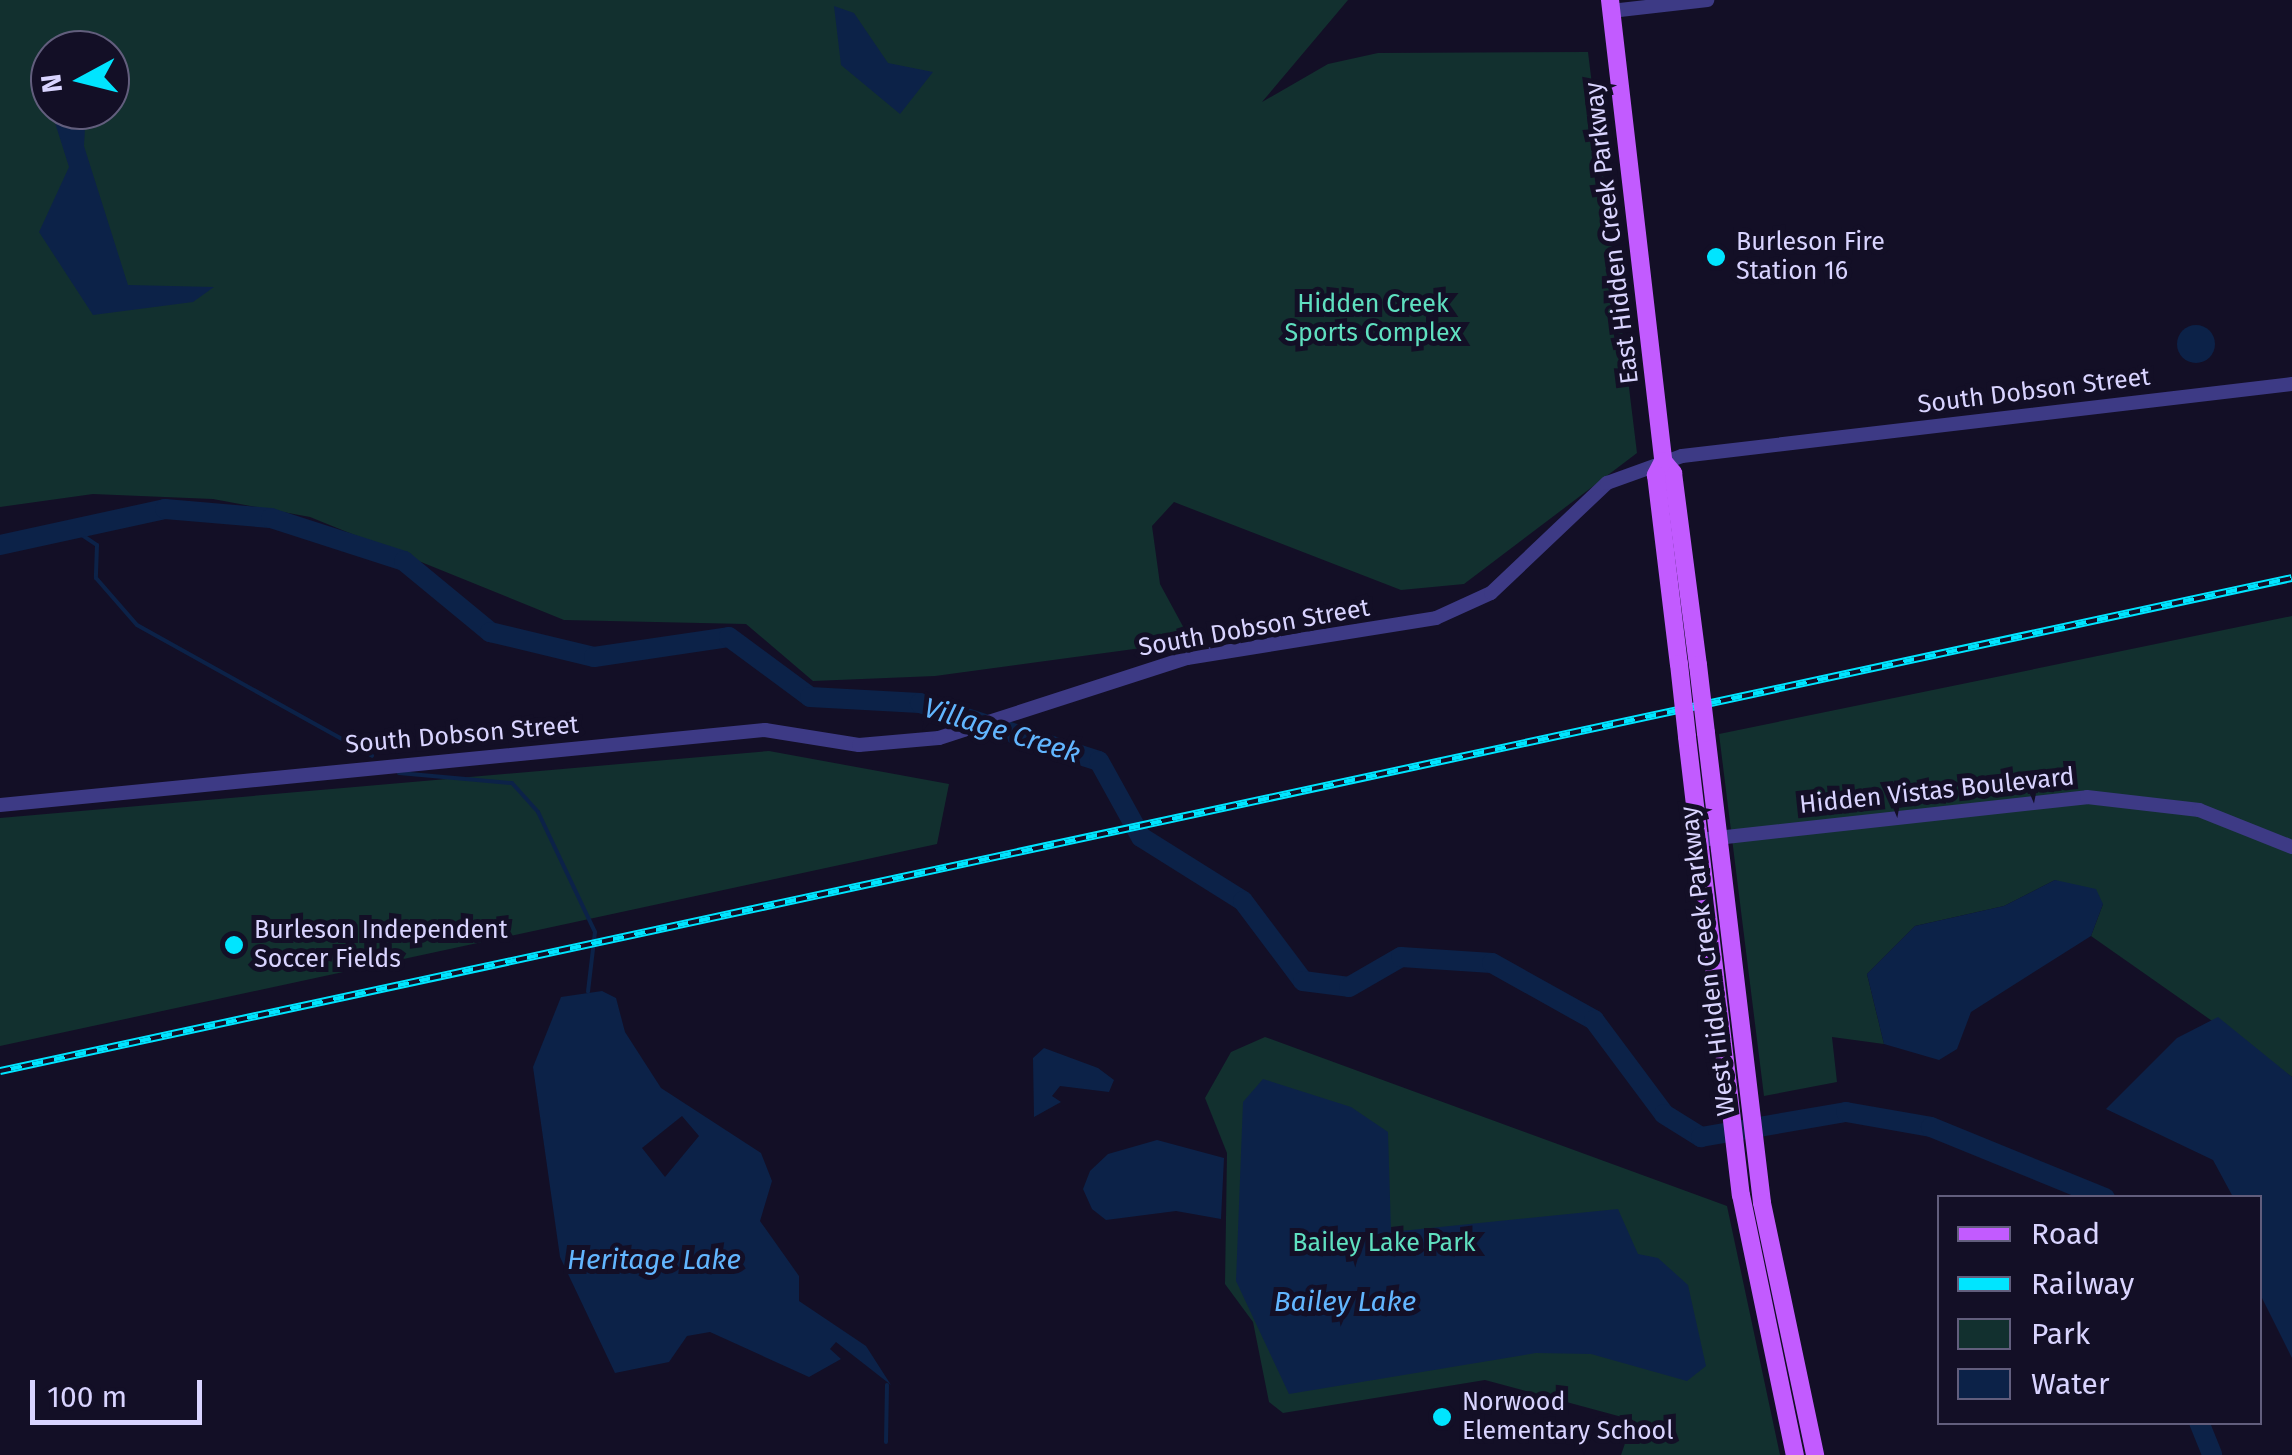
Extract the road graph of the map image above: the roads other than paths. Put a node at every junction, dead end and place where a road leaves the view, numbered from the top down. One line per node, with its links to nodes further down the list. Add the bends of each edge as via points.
1 (1708, 0): 2 (street)
2 (1611, 5): 4 (main road, East Hidden Creek Parkway)
3 (2292, 384): 4 (street, South Dobson Street)
4 (1663, 460): 5 (main road, West Hidden Creek Parkway, bridge, via 1698,665); 5 (main road, West Hidden Creek Parkway, bridge, via 1656,475 1678,664); 6 (street, South Dobson Street, via 1606,483 1492,592 1436,618 1186,658 897,745 765,730)
5 (1696, 735): 7 (main road, West Hidden Creek Parkway); 8 (main road, West Hidden Creek Parkway)
6 (0, 805)
7 (1719, 837): 8 (street, Hidden Vistas Boulevard); 9 (street, Hidden Vistas Boulevard, via 2087,797 2199,810); 11 (main road, West Hidden Creek Parkway, via 1743,1044)
8 (1699, 840): 10 (main road, West Hidden Creek Parkway, via 1722,1047)
9 (2292, 847)
10 (1794, 1455)
11 (1815, 1455)

